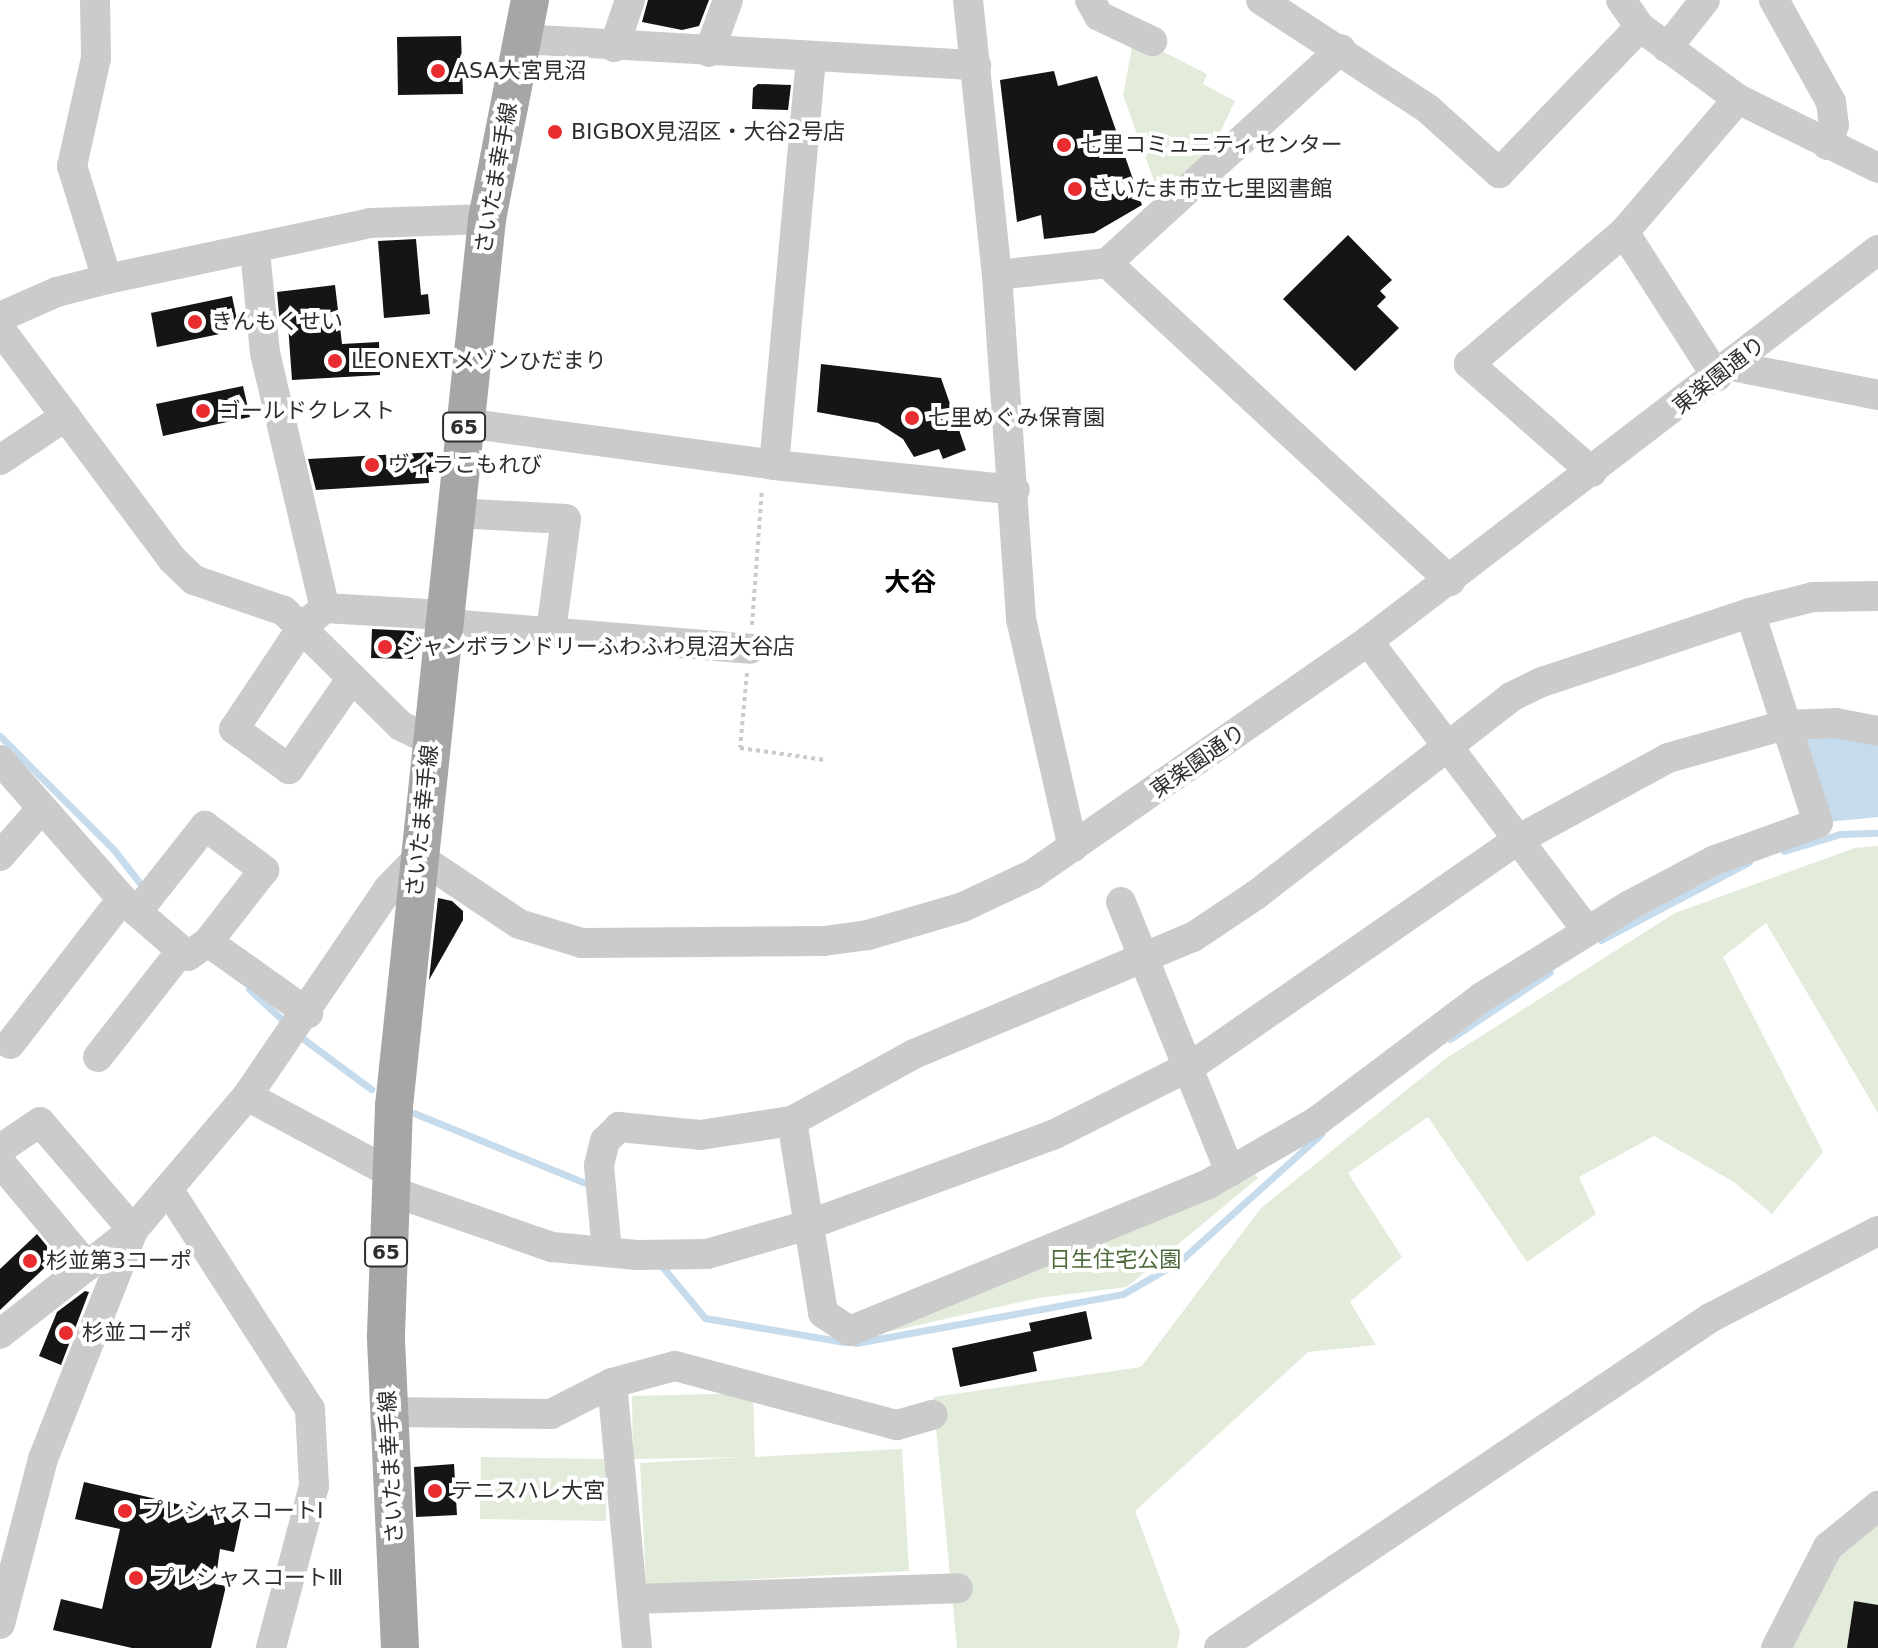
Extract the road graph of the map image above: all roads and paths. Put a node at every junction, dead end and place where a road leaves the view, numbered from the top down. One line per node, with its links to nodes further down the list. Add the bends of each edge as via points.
1 (95, 0): 29 (street, via 96,58 72,166)
2 (530, 0): 12 (main road, さいたま幸手線 / 65)
3 (630, 0): 14 (street)
4 (728, 0): 17 (street)
5 (968, 0): 19 (street)
6 (1261, 0): 16 (street)
7 (1621, 0): 11 (street)
8 (1705, 0): 15 (street)
9 (1774, 0): 21 (street, via 1831,102 1834,125)
10 (1095, 8): 13 (street)
11 (1640, 27): 15 (street); 16 (street, via 1499,173 1428,109)
12 (521, 39): 14 (street); 23 (main road, さいたま幸手線 / 65)
13 (1152, 41)
14 (614, 47): 17 (street)
15 (1667, 48): 20 (street)
16 (1341, 49): 27 (street)
17 (709, 52): 18 (street)
18 (811, 59): 19 (street); 37 (street)
19 (976, 65): 28 (street)
20 (1738, 99): 21 (street); 24 (street)
21 (1827, 145): 22 (street)
22 (1878, 168)
23 (487, 219): 26 (street, via 370,223); 35 (main road, さいたま幸手線 / 65)
24 (1624, 232): 32 (street); 38 (street, via 1469,364)
25 (1878, 250): 32 (street, 東楽園通り)
26 (255, 251): 29 (street); 45 (street, via 265,353)
27 (1107, 263): 28 (street); 41 (street)
28 (997, 275): 39 (street)
29 (107, 279): 30 (street, via 57,292)
30 (0, 317)
31 (0, 329): 34 (street)
32 (1724, 372): 33 (street); 38 (street, 東楽園通り)
33 (1878, 395)
34 (66, 416): 36 (street); 45 (street, via 194,580 223,594)
35 (465, 423): 37 (street); 40 (main road, さいたま幸手線 / 65)
36 (0, 460)
37 (774, 465): 39 (street)
38 (1592, 472): 41 (street, 東楽園通り)
39 (1015, 490): 57 (street, via 1029,673)
40 (455, 513): 44 (main road, さいたま幸手線 / 65); 46 (street, via 566,519)
41 (1451, 581): 47 (street, 東楽園通り)
42 (1878, 596): 43 (street, via 1813,597)
43 (1750, 613): 50 (street); 53 (street, via 1542,682 1511,697)
44 (444, 615): 45 (street); 46 (street, via 461,625); 52 (main road, さいたま幸手線 / 65)
45 (314, 617): 49 (street); 49 (street, via 234,729 289,769)
46 (551, 632): 48 (street)
47 (1368, 641): 53 (street); 57 (street, 東楽園通り)
48 (750, 649)
49 (352, 678): 52 (street, via 401,726)
50 (1785, 725): 51 (street, via 1836,723); 56 (street, via 1668,758); 62 (street, via 1818,823 1715,860)
51 (1878, 731)
52 (430, 740): 59 (main road, さいたま幸手線 / 65)
53 (1447, 748): 56 (street); 64 (street, via 1256,895 1193,937)
54 (0, 760): 55 (street)
55 (41, 809): 58 (street); 61 (street)
56 (1519, 839): 62 (street); 68 (street)
57 (1073, 847): 59 (street, 東楽園通り, via 1033,874 963,907 868,935 782,944 644,947 547,936 489,907)
58 (0, 856)
59 (419, 857): 65 (street, via 388,889); 74 (main road, さいたま幸手線 / 65)
60 (1121, 902): 64 (street)
61 (130, 905): 63 (street); 63 (street, via 205,826 264,870); 66 (street)
62 (1587, 931): 73 (street, via 1482,997 1317,1121)
63 (195, 946): 65 (street); 67 (street)
64 (1143, 958): 68 (street); 70 (street, via 914,1054)
65 (298, 1026): 69 (street)
66 (10, 1044)
67 (98, 1057)
68 (1188, 1067): 73 (street); 76 (street, via 1055,1134)
69 (247, 1096): 74 (street); 75 (street)
70 (792, 1121): 76 (street); 79 (street, via 700,1135 619,1127 605,1141 601,1189)
71 (0, 1149): 77 (street, via 40,1122)
72 (0, 1162): 80 (street)
73 (1230, 1172): 76 (street, via 1152,1211 850,1331 823,1313)
74 (388, 1181): 79 (street, via 552,1247); 83 (main road, さいたま幸手線 / 65)
75 (168, 1189): 77 (street); 89 (street, via 310,1409 314,1486)
76 (808, 1225): 79 (street, via 707,1254)
77 (133, 1230): 80 (street); 88 (street, via 43,1459)
78 (1878, 1231): 92 (street, via 1710,1318)
79 (635, 1253)
80 (87, 1266): 81 (street)
81 (0, 1334)
82 (612, 1383): 83 (street, via 551,1414); 84 (street, via 675,1366 897,1425); 87 (street)
83 (388, 1412): 90 (main road, さいたま幸手線 / 65)
84 (933, 1415)
85 (1878, 1506): 93 (street, via 1828,1547)
86 (958, 1588): 87 (street)
87 (633, 1599): 91 (street)
88 (0, 1624)
89 (271, 1648)
90 (400, 1648)
91 (637, 1648)
92 (1219, 1648)
93 (1776, 1648)

